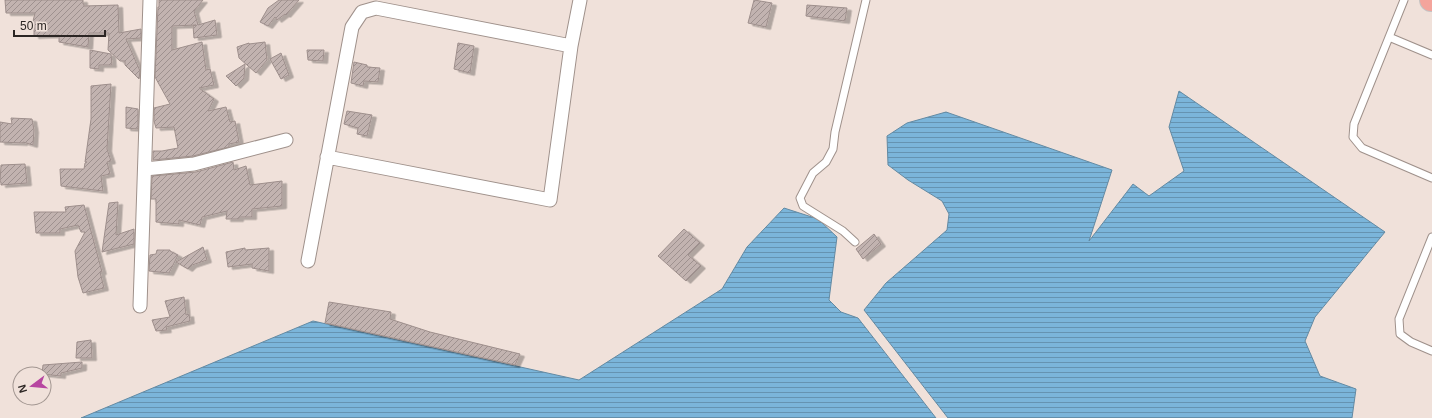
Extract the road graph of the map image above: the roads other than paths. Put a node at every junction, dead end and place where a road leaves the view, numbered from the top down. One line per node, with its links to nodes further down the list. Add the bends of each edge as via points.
1 (150, 0): 10 (street)
2 (580, 0): 6 (street)
3 (866, 0): 13 (lane, via 833,149 826,162 813,173 800,198 803,206)
4 (1404, 0): 5 (lane)
5 (1389, 37): 7 (lane); 11 (lane, via 1354,124 1353,137 1362,148)
6 (571, 46): 9 (street, via 376,8 362,12 352,27); 9 (street, via 550,200)
7 (1432, 55)
8 (286, 140): 10 (street, via 194,164)
9 (327, 157): 14 (street)
10 (145, 169): 15 (street)
11 (1432, 178)
12 (1432, 237): 16 (lane, via 1399,319 1400,334)
13 (855, 242)
14 (308, 261)
15 (140, 306)
16 (1432, 351)

